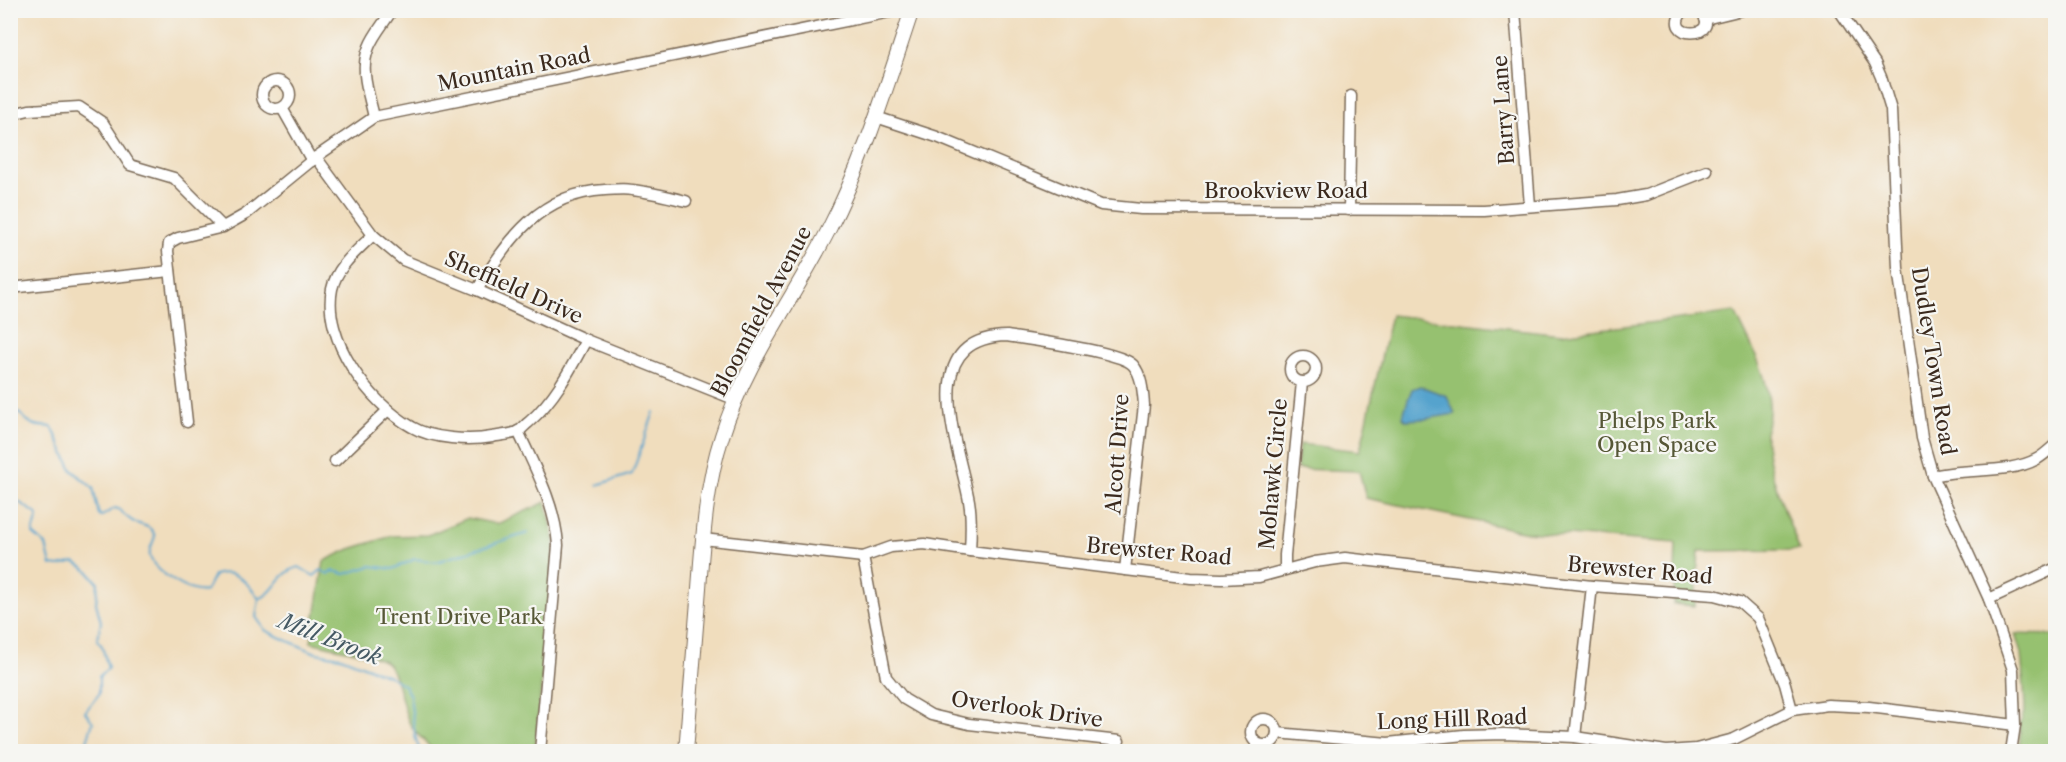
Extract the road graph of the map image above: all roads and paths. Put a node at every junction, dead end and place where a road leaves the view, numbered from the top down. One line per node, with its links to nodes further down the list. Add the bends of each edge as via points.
1 (392, 10): 12 (street, via 365,59 364,76)
2 (900, 10): 12 (street, Mountain Road)
3 (912, 10): 13 (main road, Bloomfield Avenue)
4 (1515, 10): 17 (street, Barry Lane)
5 (1684, 10): 8 (street, via 1679,25 1688,34 1700,31)
6 (1742, 10): 8 (street)
7 (1839, 10): 32 (street, Dudley Town Road, via 1875,63 1891,110 1898,268 1923,438)
8 (1702, 15)
9 (1351, 96): 18 (street)
10 (282, 108): 14 (street, Sheffield Drive)
11 (12, 114): 19 (street, via 79,107 103,123 130,165 174,178)
12 (374, 117): 14 (street, Mountain Road)
13 (876, 117): 18 (street, Brookview Road, via 937,137 1101,205 1141,209); 26 (main road, Bloomfield Avenue, via 829,230)
14 (314, 159): 19 (street, Mountain Road, via 246,214); 20 (street, Sheffield Drive)
15 (1707, 171): 17 (street, Brookview Road, via 1646,195)
16 (686, 201): 23 (street, via 630,189 586,191 553,204 523,225)
17 (1530, 206): 18 (street, Brookview Road, via 1485,210)
18 (1349, 210)
19 (223, 227): 21 (street, Mountain Road, via 169,243)
20 (373, 236): 23 (street, Sheffield Drive, via 403,260); 27 (street, via 344,263 332,287 330,314 343,353)
21 (170, 271): 22 (street); 28 (street)
22 (10, 288)
23 (477, 290): 24 (street, Sheffield Drive)
24 (586, 340): 26 (street, Sheffield Drive); 29 (street, via 561,387)
25 (1302, 382): 37 (street, Mohawk Circle)
26 (734, 399): 33 (main road, Bloomfield Avenue, via 716,456)
27 (388, 410): 29 (street, via 413,428 446,438 481,439); 31 (street)
28 (188, 422)
29 (518, 431): 46 (street, via 557,528)
30 (2055, 444): 32 (street, via 2037,459 2023,464)
31 (335, 461)
32 (1933, 476): 40 (street, Dudley Town Road)
33 (703, 539): 35 (street, Brewster Road); 47 (main road, Bloomfield Avenue)
34 (970, 551): 35 (street, Brewster Road, via 924,544 891,547); 38 (street, Brewster Road); 38 (street, Alcott Drive, via 969,498 954,443 949,403 952,376 959,356 974,343 990,336 1007,336 1114,356 1133,365 1144,405)
35 (863, 557): 45 (street, Overlook Drive, via 886,677 904,699 931,715 969,724)
36 (2055, 568): 40 (street)
37 (1285, 569): 38 (street, Brewster Road, via 1259,577 1222,579); 39 (street, Brewster Road, via 1345,558)
38 (1125, 570)
39 (1592, 586): 41 (street, Brewster Road, via 1714,595 1740,602 1758,618); 44 (street)
40 (1989, 599): 42 (street, Dudley Town Road, via 2013,670)
41 (1792, 710): 42 (street, Long Hill Road, via 1828,705 1869,706); 44 (street, Long Hill Road, via 1734,739 1696,748 1666,751)
42 (2015, 725): 48 (street, Dudley Town Road)
43 (1277, 733): 44 (street, Long Hill Road, via 1388,743 1464,735)
44 (1575, 737)
45 (1119, 741)
46 (540, 752)
47 (686, 752)
48 (2011, 752)

